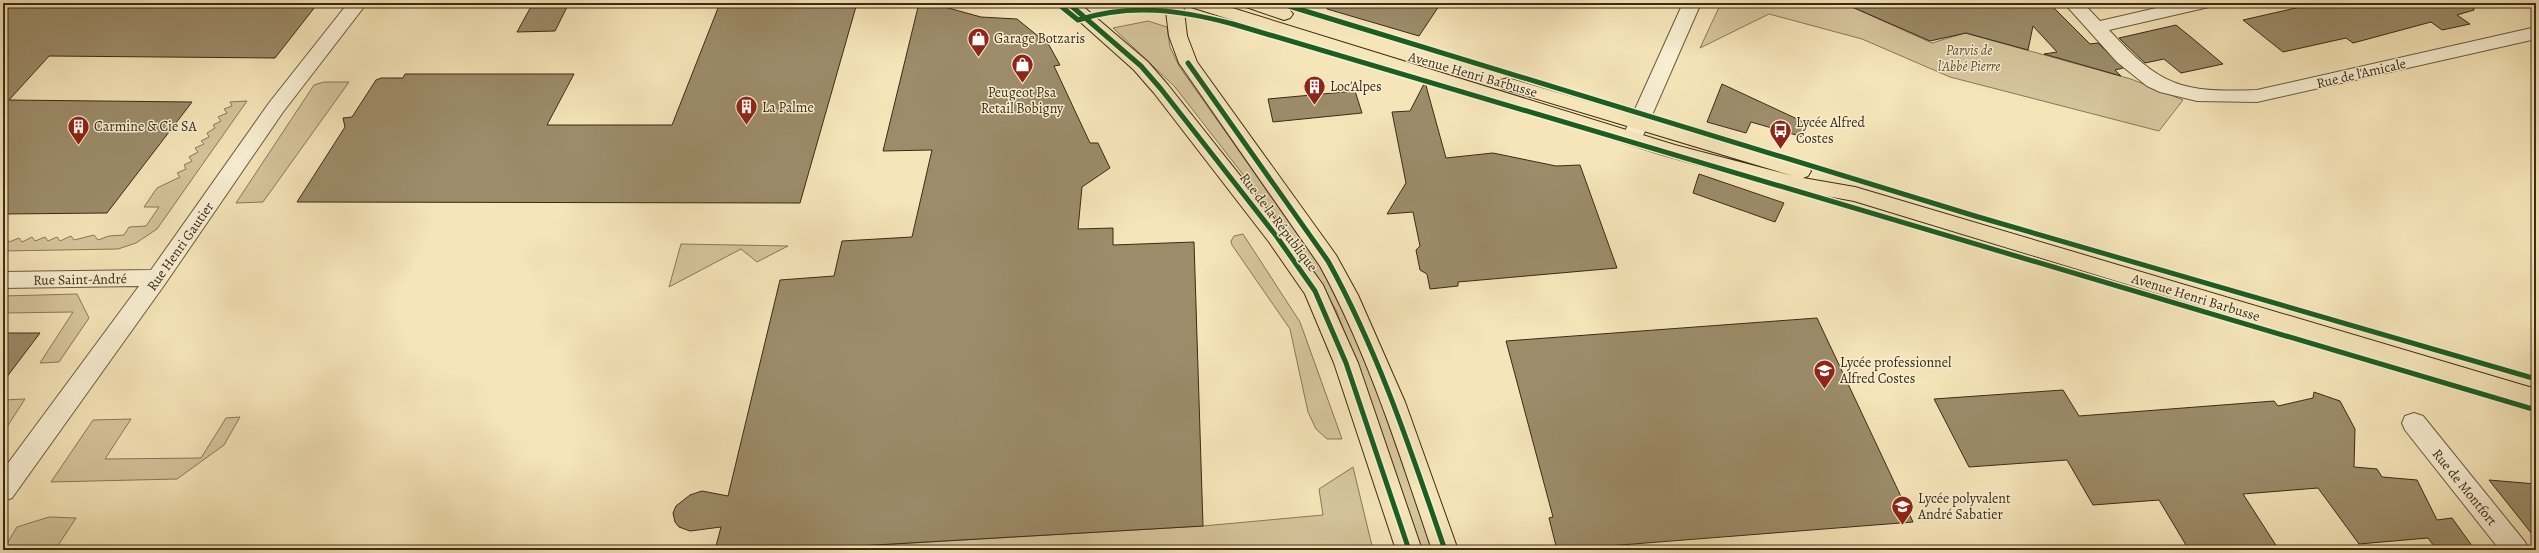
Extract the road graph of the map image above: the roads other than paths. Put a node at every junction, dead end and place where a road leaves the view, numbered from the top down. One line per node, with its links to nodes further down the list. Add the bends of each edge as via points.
1 (358, 3): 12 (street, Rue Henri Gautier, via 304,69)
2 (1068, 3): 17 (main road, Rue de la République, via 1141,66 1161,89 1277,237 1315,291 1346,364)
3 (1174, 3): 18 (main road, Rue de la République, via 1178,36 1188,63 1328,261 1349,295 1381,370)
4 (1197, 3): 11 (main road, Avenue Henri Barbusse)
5 (1252, 3): 11 (main road, Avenue Henri Barbusse)
6 (1692, 3): 11 (street)
7 (2073, 3): 9 (street, Rue de l'Amicale)
8 (2204, 3): 9 (street)
9 (2097, 27): 10 (street, Rue de l'Amicale, via 2142,74 2160,84 2186,93 2226,98 2257,96)
10 (2536, 33)
11 (1635, 130): 14 (main road, Avenue Henri Barbusse, via 1782,181 1855,194)
12 (157, 278): 13 (street, Rue Saint-André); 16 (street, Rue Henri Gautier, via 93,369 41,434)
13 (3, 280)
14 (2536, 399)
15 (2414, 423): 19 (street, Rue de Montfort)
16 (3, 490)
17 (1409, 550)
18 (1445, 550)
19 (2516, 550)

